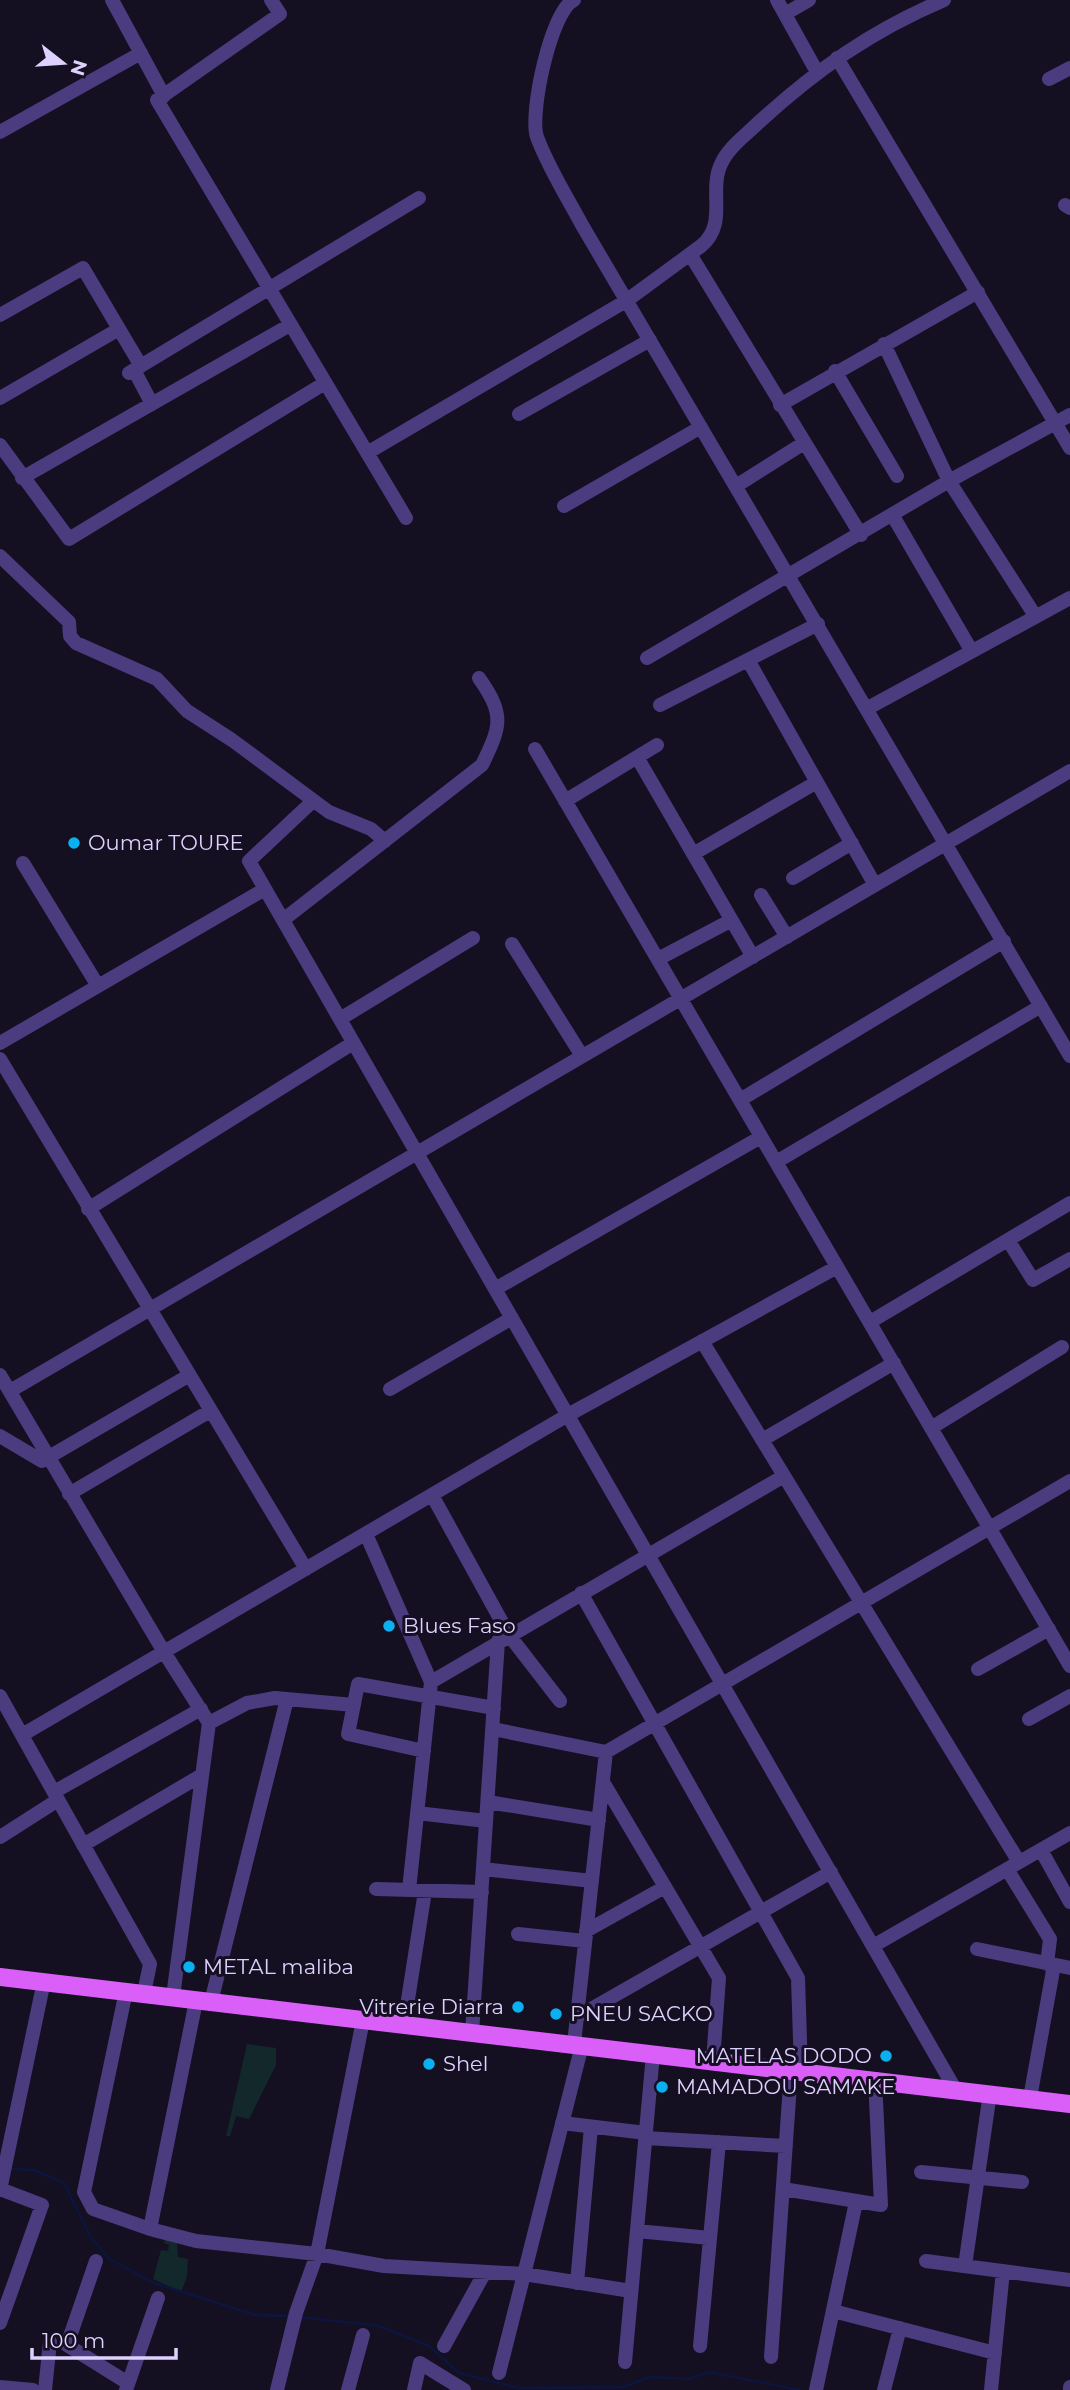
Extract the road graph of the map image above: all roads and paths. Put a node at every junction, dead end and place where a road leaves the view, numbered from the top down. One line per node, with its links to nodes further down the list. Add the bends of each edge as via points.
1 (112, 0): 8 (street)
2 (271, 0): 13 (street, via 279,15)
3 (574, 0): 19 (street, via 559,13 541,81 536,135)
4 (777, 0): 7 (street)
5 (809, 0): 7 (street)
6 (944, 0): 9 (street, via 915,10)
7 (785, 14): 11 (street)
8 (141, 53): 13 (street); 14 (street)
9 (837, 58): 11 (street); 18 (street)
10 (1070, 68): 12 (street)
11 (817, 72): 16 (street, via 724,158 718,172 716,226 710,238)
12 (1049, 79)
13 (164, 96): 17 (street, via 157,100)
14 (0, 132)
15 (419, 198): 17 (street)
16 (690, 254): 19 (street); 30 (street)
17 (269, 289): 21 (street); 25 (street)
18 (978, 292): 24 (street); 33 (street)
19 (626, 301): 23 (street); 38 (street)
20 (0, 315): 22 (street, via 83,268)
21 (290, 325): 27 (street); 29 (street)
22 (119, 329): 25 (street); 28 (street)
23 (650, 340): 31 (street); 34 (street)
24 (884, 344): 26 (street); 41 (street)
25 (134, 370): 29 (street)
26 (835, 371): 30 (street); 39 (street)
27 (325, 383): 38 (street); 40 (street, via 69,539)
28 (0, 398)
29 (152, 404): 40 (street)
30 (780, 405): 35 (street)
31 (519, 414)
32 (1070, 415): 33 (street)
33 (1055, 423): 37 (street); 41 (street)
34 (701, 427): 42 (street); 43 (street)
35 (804, 443): 42 (street); 46 (street)
36 (0, 445): 40 (street)
37 (1070, 448)
38 (367, 453): 45 (street)
39 (897, 476)
40 (22, 478)
41 (949, 481): 44 (street); 50 (street)
42 (736, 486): 48 (street)
43 (564, 506)
44 (893, 516): 46 (street); 52 (street)
45 (405, 518)
46 (860, 535): 48 (street)
47 (0, 556): 63 (street, via 69,622 76,643 157,679 187,711)
48 (789, 576): 51 (street); 53 (street)
49 (1068, 604): 50 (street)
50 (1034, 614): 52 (street)
51 (818, 624): 54 (street); 57 (street)
52 (971, 650): 57 (street)
53 (647, 658)
54 (748, 660): 56 (street); 62 (street)
55 (480, 678): 65 (street, via 500,718 482,765)
56 (660, 705)
57 (868, 708): 67 (street)
58 (657, 745): 60 (street)
59 (535, 749): 64 (street)
60 (637, 757): 64 (street); 68 (street)
61 (1070, 771): 67 (street)
62 (817, 782): 66 (street); 68 (street)
63 (313, 801): 65 (street); 72 (street, via 249,860)
64 (565, 801): 81 (street)
65 (385, 841): 74 (street)
66 (852, 843): 70 (street); 71 (street)
67 (947, 843): 71 (street); 78 (street)
68 (693, 854): 75 (street)
69 (23, 863): 82 (street)
70 (793, 878)
71 (875, 885): 76 (street)
72 (265, 889): 74 (street); 82 (street)
73 (761, 895): 76 (street)
74 (283, 920): 85 (street)
75 (730, 921): 80 (street); 81 (street)
76 (787, 937): 80 (street)
77 (473, 938): 85 (street)
78 (1004, 941): 84 (street); 91 (street)
79 (512, 944): 88 (street)
80 (753, 957): 83 (street)
81 (658, 959): 83 (street)
82 (98, 986): 87 (street)
83 (681, 999): 88 (street); 91 (street)
84 (1041, 1006): 89 (street); 94 (street)
85 (340, 1018): 86 (street)
86 (353, 1042): 93 (street); 96 (street)
87 (0, 1043)
88 (582, 1056): 93 (street)
89 (1070, 1056)
90 (0, 1059): 96 (street)
91 (740, 1100): 92 (street)
92 (761, 1137): 94 (street); 100 (street)
93 (417, 1153): 100 (street); 101 (street)
94 (776, 1162): 99 (street)
95 (1070, 1203): 97 (street)
96 (88, 1209): 101 (street)
97 (1008, 1240): 98 (street, via 1033,1280); 103 (street)
98 (1070, 1259)
99 (837, 1267): 103 (street); 104 (street)
100 (495, 1289): 102 (street)
101 (148, 1310): 108 (street); 110 (street)
102 (512, 1318): 109 (street); 112 (street)
103 (870, 1322): 106 (street)
104 (702, 1341): 112 (street); 115 (street)
105 (1062, 1347): 113 (street)
106 (894, 1363): 113 (street); 115 (street)
107 (0, 1375): 110 (street)
108 (188, 1376): 111 (street); 116 (street)
109 (390, 1389)
110 (10, 1391): 116 (street)
111 (209, 1411): 119 (street); 124 (street)
112 (568, 1415): 120 (street); 123 (street)
113 (931, 1428): 121 (street)
114 (0, 1436): 116 (street, via 41,1461)
115 (762, 1440): 117 (street)
116 (48, 1457): 119 (street)
117 (784, 1476): 123 (street); 126 (street)
118 (1070, 1481): 121 (street)
119 (69, 1494): 129 (street)
120 (432, 1496): 122 (street); 128 (street)
121 (990, 1528): 126 (street); 127 (street)
122 (366, 1534): 124 (street); 133 (street)
123 (648, 1555): 125 (street); 132 (street)
124 (306, 1569): 129 (street)
125 (581, 1593): 128 (street); 143 (street)
126 (861, 1603): 132 (street); 159 (street)
127 (1049, 1629): 130 (street); 131 (street)
128 (504, 1638): 133 (street); 137 (street); 139 (street)
129 (164, 1652): 140 (street); 145 (street)
130 (1070, 1665)
131 (978, 1669)
132 (722, 1684): 143 (street); 161 (street)
133 (430, 1689): 138 (street, via 358,1684); 139 (street); 146 (street)
134 (0, 1696): 145 (street)
135 (1070, 1696): 141 (street)
136 (286, 1699): 138 (street); 142 (street, via 247,1703); 182 (street)
137 (560, 1701)
138 (354, 1705): 146 (street, via 348,1734)
139 (494, 1708): 144 (street)
140 (201, 1709): 142 (street); 150 (street)
141 (1029, 1719)
142 (209, 1723): 148 (street)
143 (655, 1724): 147 (street); 169 (street)
144 (493, 1729): 147 (street); 151 (street)
145 (22, 1735): 150 (street)
146 (424, 1751): 152 (street)
147 (606, 1752): 149 (street)
148 (202, 1775): 157 (street); 181 (street)
149 (603, 1782): 153 (street); 163 (street)
150 (56, 1796): 156 (street); 157 (street)
151 (488, 1802): 153 (street); 154 (street)
152 (417, 1813): 154 (street); 165 (street)
153 (598, 1820): 162 (street)
154 (486, 1821): 160 (street)
155 (1070, 1833): 158 (street)
156 (0, 1837)
157 (83, 1845): 180 (street, via 150,1964)
158 (1041, 1850): 159 (street); 168 (street)
159 (1013, 1866): 172 (street); 175 (street, via 1050,1939)
160 (483, 1869): 162 (street); 167 (street)
161 (831, 1872): 169 (street); 172 (street)
162 (592, 1881): 171 (street)
163 (665, 1887): 171 (street); 173 (street)
164 (376, 1889): 165 (street)
165 (409, 1890): 166 (street)
166 (425, 1891): 167 (street); 185 (street)
167 (482, 1892): 186 (street)
168 (1070, 1902)
169 (761, 1912): 173 (street); 190 (street, via 798,1979)
170 (518, 1934): 171 (street)
171 (586, 1936): 183 (street)
172 (873, 1946): 192 (street)
173 (701, 1948): 183 (street); 189 (street, via 719,1978)
174 (978, 1949): 175 (street)
175 (1051, 1964): 176 (street); 194 (street)
176 (1070, 1968)
177 (0, 1977): 178 (main road)
178 (44, 1982): 179 (main road); 205 (street)
179 (126, 1992): 180 (main road); 207 (street, via 84,2192 93,2208)
180 (144, 1993): 181 (main road)
181 (173, 1997): 182 (main road)
182 (203, 2001): 184 (main road); 207 (street)
183 (577, 2017): 187 (street)
184 (363, 2020): 185 (main road); 210 (street)
185 (404, 2025): 186 (main road)
186 (472, 2033): 187 (main road)
187 (578, 2045): 188 (main road); 196 (street)
188 (653, 2054): 189 (main road); 198 (street)
189 (713, 2061): 190 (main road)
190 (795, 2071): 191 (main road); 200 (street)
191 (875, 2080): 192 (main road); 206 (street, via 881,2205)
192 (955, 2089): 193 (main road)
193 (990, 2093): 194 (main road); 202 (street)
194 (1030, 2098): 195 (main road)
195 (1070, 2104)
196 (562, 2123): 197 (street); 216 (street)
197 (591, 2127): 198 (street); 218 (street)
198 (646, 2136): 199 (street); 208 (street)
199 (719, 2142): 200 (street); 209 (street)
200 (786, 2146): 204 (street)
201 (920, 2172): 202 (street)
202 (978, 2177): 203 (street); 213 (street)
203 (1022, 2182)
204 (783, 2189): 206 (street); 229 (street)
205 (0, 2190): 222 (street, via 42,2205)
206 (856, 2202): 221 (street)
207 (150, 2230): 210 (street, via 196,2241)
208 (637, 2231): 209 (street); 219 (street)
209 (710, 2238): 227 (street)
210 (317, 2254): 215 (street, via 384,2266); 237 (street, via 295,2316)
211 (96, 2261): 233 (street, via 67,2345)
212 (926, 2261): 213 (street)
213 (965, 2266): 214 (street)
214 (1003, 2271): 217 (street); 228 (street)
215 (485, 2272): 216 (street); 226 (street)
216 (524, 2274): 218 (street); 231 (street)
217 (1070, 2280)
218 (577, 2283): 219 (street)
219 (631, 2291): 230 (street)
220 (158, 2298): 233 (street)
221 (833, 2311): 223 (street); 234 (street)
222 (0, 2323)
223 (900, 2328): 228 (street); 241 (street)
224 (363, 2335): 238 (street)
225 (50, 2342): 236 (street)
226 (443, 2346)
227 (700, 2346)
228 (995, 2353): 242 (street)
229 (771, 2357)
230 (625, 2362)
231 (499, 2373)
232 (0, 2386): 235 (street)
233 (127, 2386)
234 (816, 2388)
235 (33, 2390)
236 (45, 2390)
237 (277, 2390)
238 (348, 2390)
239 (414, 2390): 240 (street, via 420,2363)
240 (464, 2390)
241 (884, 2390)
242 (991, 2390)

